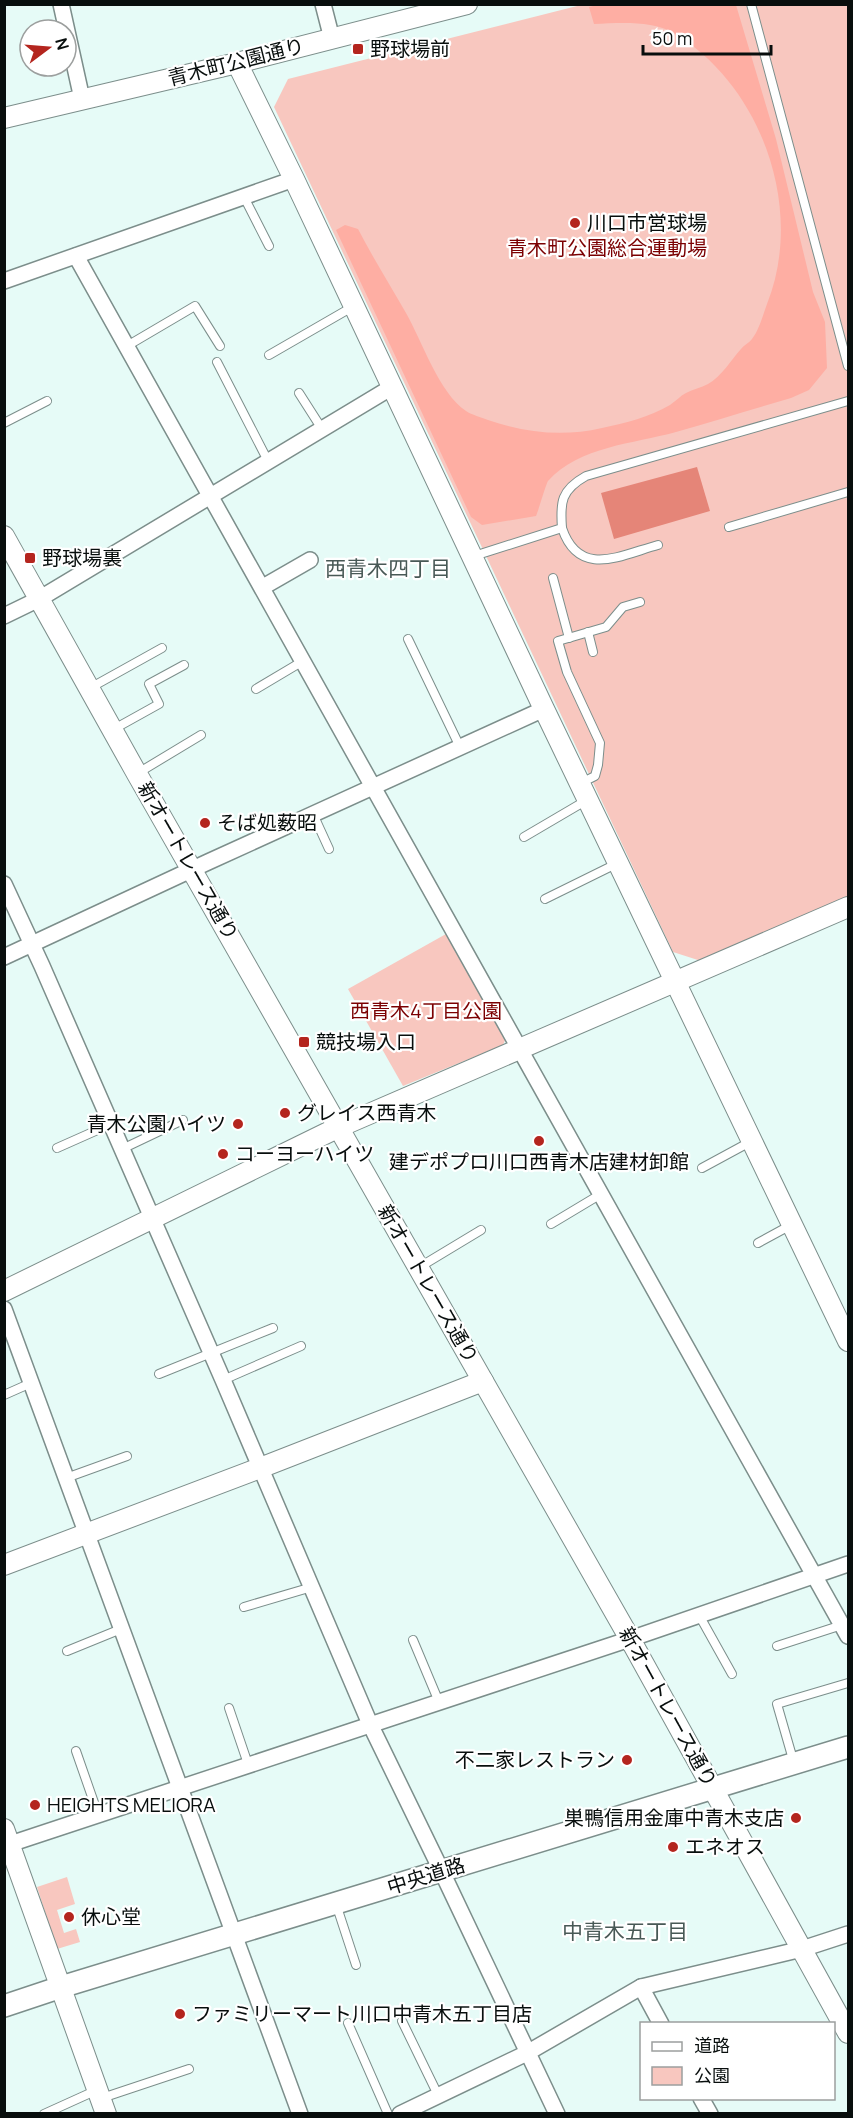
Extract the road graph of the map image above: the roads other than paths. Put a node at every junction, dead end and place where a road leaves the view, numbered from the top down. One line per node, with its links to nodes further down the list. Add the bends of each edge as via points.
1 (61, 4): 7 (street)
2 (323, 4): 5 (street)
3 (467, 4): 5 (street, 青木町公園通り)
4 (751, 4): 19 (lane)
5 (332, 39): 6 (street, 青木町公園通り)
6 (237, 63): 7 (street, 青木町公園通り); 9 (street)
7 (82, 99): 8 (street, 青木町公園通り)
8 (4, 118)
9 (294, 179): 10 (street); 14 (street)
10 (244, 197): 11 (lane); 12 (street)
11 (269, 246)
12 (76, 256): 13 (street); 15 (street)
13 (4, 281)
14 (354, 306): 17 (lane); 20 (street)
15 (127, 346): 16 (lane, via 195,306); 28 (street)
16 (220, 346)
17 (269, 355)
18 (217, 362): 26 (lane)
19 (849, 366)
20 (392, 387): 25 (street); 33 (street)
21 (299, 393): 25 (lane)
22 (47, 401): 24 (lane)
23 (849, 401): 30 (lane, via 586,476 573,483 561,502)
24 (4, 423)
25 (321, 429): 26 (street)
26 (268, 461): 28 (street)
27 (849, 492): 29 (lane)
28 (212, 495): 36 (street); 37 (street)
29 (729, 527)
30 (562, 528): 32 (lane, via 568,544 578,555 589,559 607,559); 33 (lane)
31 (4, 536): 37 (street, 新オートレース通り)
32 (658, 545)
33 (472, 557): 49 (street)
34 (309, 560): 36 (street)
35 (553, 578): 41 (lane)
36 (262, 587): 45 (street)
37 (39, 599): 39 (street); 47 (street, 新オートレース通り)
38 (640, 602): 40 (lane, via 623,607 606,627)
39 (4, 616)
40 (588, 632): 41 (lane); 44 (lane)
41 (569, 638): 55 (lane, via 558,640 567,672 600,743 595,776)
42 (408, 639): 52 (lane)
43 (162, 648): 47 (lane)
44 (593, 652)
45 (303, 661): 48 (lane); 54 (street)
46 (184, 665): 50 (lane, via 149,684 159,704)
47 (89, 688): 50 (street, 新オートレース通り)
48 (256, 689)
49 (544, 709): 52 (street); 55 (street)
50 (113, 730): 53 (street, 新オートレース通り)
51 (201, 735): 53 (lane)
52 (460, 747): 54 (street)
53 (137, 774): 60 (street, 新オートレース通り)
54 (373, 787): 56 (street); 67 (street)
55 (584, 792): 57 (lane); 59 (street)
56 (313, 814): 58 (lane); 60 (street)
57 (524, 837)
58 (329, 849)
59 (618, 863): 62 (lane); 66 (street)
60 (192, 869): 64 (street); 70 (street, 新オートレース通り)
61 (4, 884): 64 (street)
62 (545, 899)
63 (849, 908): 66 (street)
64 (32, 944): 65 (street); 69 (street)
65 (4, 957)
66 (676, 982): 67 (street); 71 (street)
67 (521, 1049): 70 (street); 75 (street)
68 (183, 1120): 73 (lane)
69 (111, 1124): 72 (lane); 73 (street)
70 (339, 1128): 76 (street); 81 (street, 新オートレース通り)
71 (752, 1141): 74 (lane); 78 (street)
72 (57, 1148)
73 (122, 1149): 76 (street)
74 (702, 1168)
75 (602, 1194): 77 (lane); 99 (street)
76 (153, 1219): 82 (street); 87 (street)
77 (551, 1224)
78 (793, 1224): 80 (lane); 85 (street)
79 (481, 1230): 81 (lane)
80 (758, 1243)
81 (418, 1268): 90 (street, 新オートレース通り)
82 (4, 1291)
83 (4, 1309): 91 (street)
84 (273, 1328): 87 (lane)
85 (849, 1341)
86 (301, 1346): 89 (lane)
87 (212, 1353): 88 (lane); 89 (street)
88 (159, 1374)
89 (224, 1380): 94 (street)
90 (483, 1381): 94 (street); 105 (street, 新オートレース通り)
91 (32, 1383): 92 (lane); 95 (street)
92 (4, 1395)
93 (126, 1456): 95 (lane)
94 (260, 1468): 96 (street); 100 (street)
95 (66, 1478): 96 (street)
96 (87, 1534): 98 (street); 103 (street)
97 (849, 1564): 99 (street)
98 (4, 1565)
99 (813, 1576): 102 (street); 104 (street)
100 (312, 1587): 101 (lane); 113 (street)
101 (244, 1607)
102 (699, 1615): 105 (street); 109 (lane)
103 (121, 1629): 108 (lane); 118 (street)
104 (845, 1630): 107 (lane)
105 (630, 1639): 111 (street); 119 (street, 新オートレース通り)
106 (413, 1640): 111 (lane)
107 (777, 1646)
108 (67, 1651)
109 (732, 1674)
110 (849, 1683): 116 (lane, via 777,1704)
111 (439, 1702): 113 (street)
112 (229, 1708): 117 (lane)
113 (369, 1724): 117 (street); 122 (street)
114 (849, 1747): 116 (main road, 中央道路)
115 (76, 1751): 120 (lane)
116 (794, 1763): 119 (main road, 中央道路)
117 (248, 1764): 118 (street)
118 (179, 1787): 120 (street); 125 (street)
119 (713, 1788): 122 (main road, 中央道路); 126 (street, 新オートレース通り)
120 (98, 1814): 121 (street)
121 (7, 1840): 128 (street)
122 (442, 1872): 123 (main road, 中央道路); 135 (street)
123 (336, 1904): 125 (main road, 中央道路); 127 (lane)
124 (849, 1934): 126 (street)
125 (233, 1935): 128 (main road, 中央道路); 141 (street)
126 (802, 1949): 129 (street); 134 (street, 新オートレース通り)
127 (356, 1965)
128 (61, 1987): 130 (main road, 中央道路); 139 (street)
129 (641, 1987): 132 (street); 135 (street)
130 (4, 2006)
131 (402, 2021): 137 (lane)
132 (660, 2022)
133 (348, 2023): 142 (lane)
134 (849, 2033)
135 (527, 2053): 137 (street); 144 (street)
136 (189, 2069): 139 (lane)
137 (438, 2096): 143 (street)
138 (702, 2100): 145 (street)
139 (101, 2101): 140 (lane)
140 (44, 2114)
141 (300, 2114)
142 (388, 2114)
143 (400, 2114)
144 (557, 2114)
145 (710, 2114)

